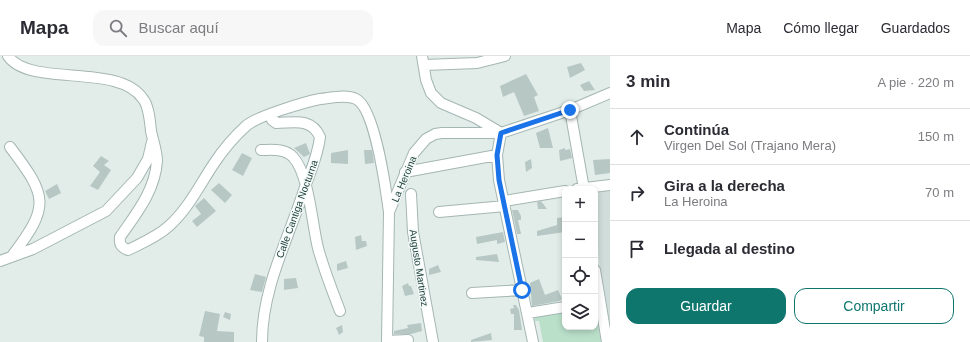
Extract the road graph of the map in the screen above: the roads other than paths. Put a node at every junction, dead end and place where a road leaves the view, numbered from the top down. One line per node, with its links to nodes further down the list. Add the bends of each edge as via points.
1 (8, 56): 8 (street, via 18,66 45,73 95,77 122,83 135,90 144,99)
2 (505, 56): 3 (street, via 478,62)
3 (423, 60): 7 (street, via 431,93 441,103 476,118)
4 (610, 93): 5 (street, La Heroina)
5 (570, 110): 7 (street, La Heroina); 15 (street)
6 (274, 113): 8 (street, via 248,124 216,161 189,204 170,226 154,238 128,250 122,248 120,237 151,190 157,162); 14 (street, Calle Cantiga Nocturna, via 272,120 276,123 301,122 313,126 320,137); 20 (street, via 306,101 338,97 355,98 364,104 371,120)
7 (501, 133): 11 (street); 12 (street, La Heroina, via 435,134 426,139 414,153)
8 (152, 138): 22 (street, via 148,158 137,178 106,211)
9 (10, 147): 22 (street, via 30,174 39,196 40,209 32,230)
10 (260, 150): 14 (street, via 279,150 293,157)
11 (497, 155): 12 (street); 19 (street, via 499,180)
12 (405, 172): 20 (street, La Heroina)
13 (610, 185): 16 (street)
14 (306, 186): 28 (street, via 318,248); 31 (street, Calle Cantiga Nocturna, via 266,301)
15 (582, 186)
16 (598, 187)
17 (562, 192): 19 (street)
18 (411, 194): 33 (street, Augusto Martinez, via 413,232)
19 (505, 203): 21 (street); 24 (street)
20 (389, 212): 32 (street, La Heroina)
21 (439, 212)
22 (12, 256): 23 (street)
23 (0, 261)
24 (522, 290): 25 (street); 29 (street)
25 (472, 292)
26 (598, 306): 35 (street)
27 (562, 307): 29 (street)
28 (340, 311)
29 (528, 313): 34 (street)
30 (408, 340): 32 (street)
31 (262, 342)
32 (387, 342)
33 (433, 342)
34 (532, 342)
35 (606, 342)

